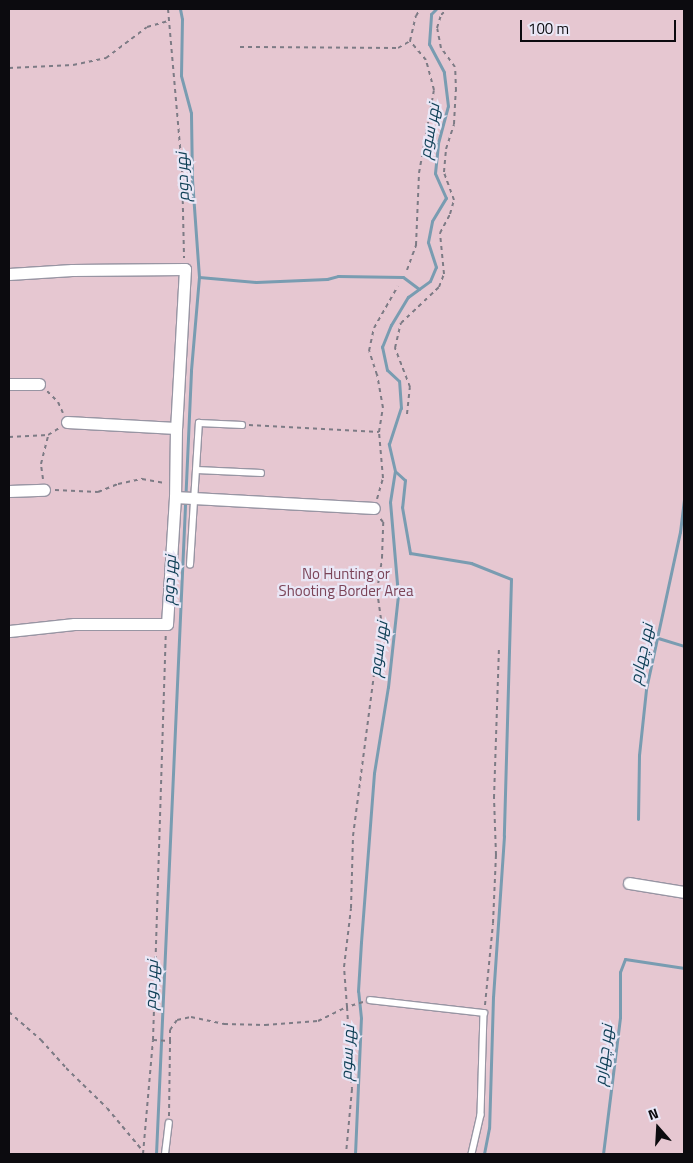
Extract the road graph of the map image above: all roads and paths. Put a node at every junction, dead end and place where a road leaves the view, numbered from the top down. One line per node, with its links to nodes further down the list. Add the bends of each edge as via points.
1 (168, 9): 4 (path)
2 (420, 9): 5 (path)
3 (447, 9): 14 (path, via 441,15 437,28 441,48 455,67 454,124 446,149 444,172 454,200 440,233 444,274 439,287 401,323 395,348 410,387)
4 (168, 20): 7 (path, via 147,27 106,58); 8 (path, via 182,168)
5 (410, 40): 6 (path, via 398,48); 9 (path, via 426,60 434,90 419,173 416,245)
6 (240, 47)
7 (9, 68)
8 (185, 270): 10 (street, via 72,270); 17 (street)
9 (407, 270)
10 (9, 274)
11 (398, 286): 18 (path, via 374,328 368,351 377,375 383,408)
12 (9, 384): 13 (street)
13 (39, 384): 15 (path, via 58,402)
14 (407, 414)
15 (67, 422): 17 (street); 19 (path)
16 (242, 425): 18 (path); 21 (lane, via 199,423)
17 (176, 428): 23 (street)
18 (378, 432): 27 (path, via 383,478)
19 (48, 435): 20 (path); 24 (path, via 41,464)
20 (9, 437)
21 (197, 470): 22 (lane); 26 (lane)
22 (261, 473)
23 (175, 484): 24 (path, via 142,479 98,492); 26 (street)
24 (44, 490): 25 (street)
25 (9, 491)
26 (186, 498): 27 (street); 28 (lane); 29 (street)
27 (374, 508): 36 (path, via 383,522 378,591 381,619 352,836 351,908 344,967)
28 (190, 565)
29 (167, 624): 30 (street, via 74,624); 39 (path)
30 (9, 631)
31 (499, 647): 38 (path, via 493,923)
32 (629, 883): 33 (street)
33 (684, 892)
34 (370, 1000): 38 (lane)
35 (353, 1004): 36 (path)
36 (347, 1007): 40 (path, via 318,1021 265,1025 224,1024 191,1017 177,1020 170,1030); 45 (path, via 352,1089)
37 (9, 1012): 42 (path, via 108,1108)
38 (484, 1013): 46 (lane, via 482,1115)
39 (155, 1040): 40 (path); 42 (path)
40 (170, 1041): 41 (path)
41 (169, 1123): 44 (lane)
42 (142, 1150): 43 (path)
43 (142, 1154)
44 (165, 1154)
45 (346, 1154)
46 (472, 1154)

